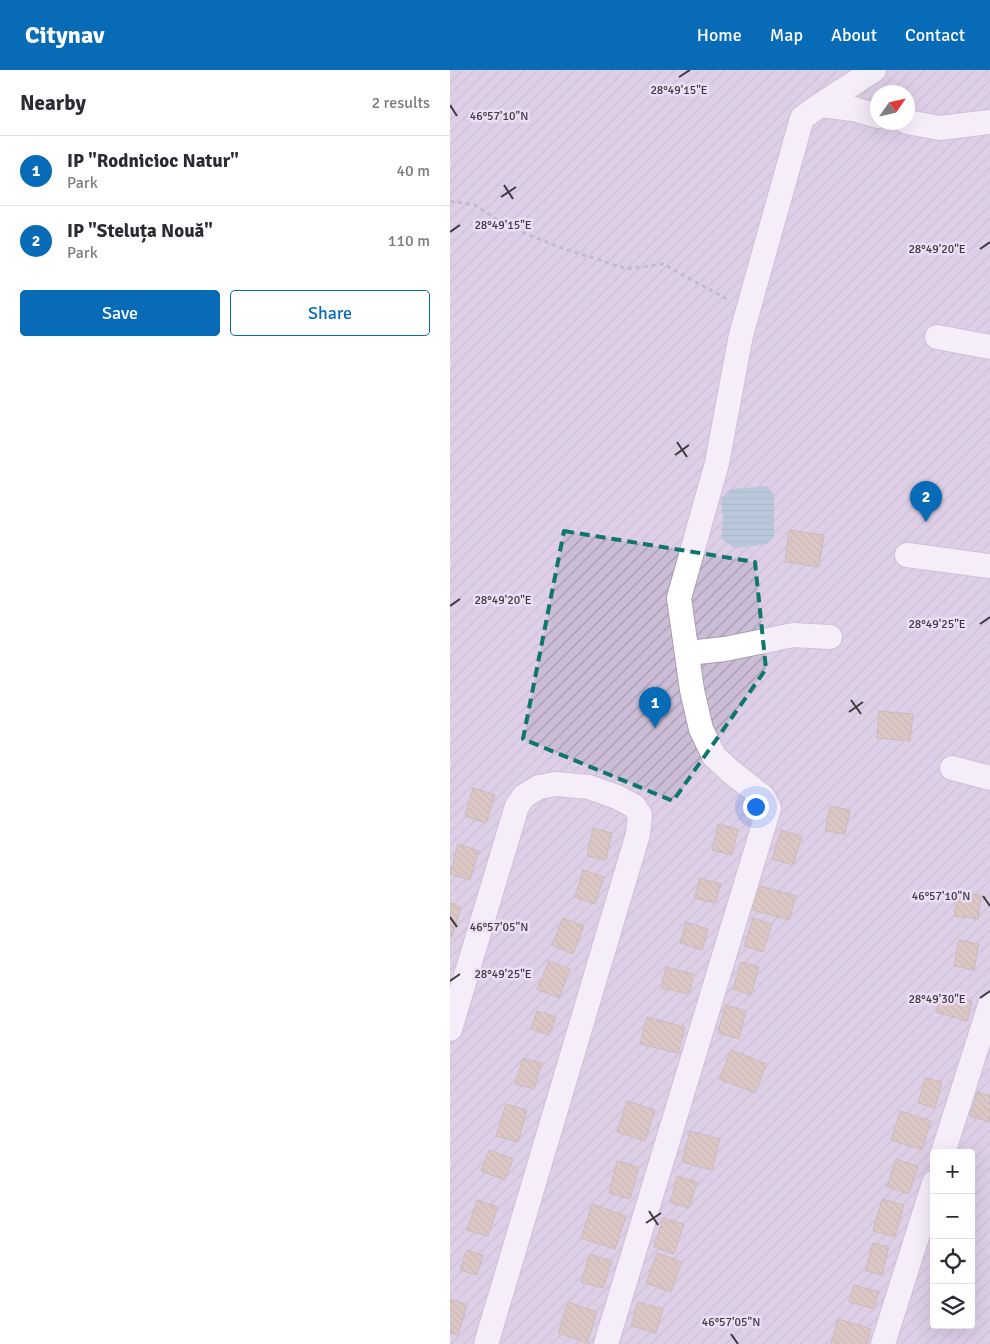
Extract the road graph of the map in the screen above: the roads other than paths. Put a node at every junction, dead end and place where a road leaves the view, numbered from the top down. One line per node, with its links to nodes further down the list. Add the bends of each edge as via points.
1 (874, 70): 2 (street)
2 (820, 105): 3 (street); 11 (street, via 802,118 741,335 717,463 679,598)
3 (870, 114)
4 (990, 122): 5 (street, via 940,128)
5 (915, 123)
6 (937, 337): 7 (street)
7 (990, 347)
8 (907, 555): 9 (street)
9 (990, 566)
10 (830, 637): 11 (street, via 793,635)
11 (688, 653): 19 (street, via 701,729 714,756 763,797 769,808)
12 (952, 768): 13 (street)
13 (990, 778)
14 (990, 1005): 16 (street)
15 (450, 1029): 18 (street, via 517,806 524,796 539,787 556,784 589,786 634,806 640,815 638,834)
16 (944, 1149)
17 (931, 1194): 20 (street)
18 (486, 1344)
19 (606, 1344)
20 (883, 1344)

